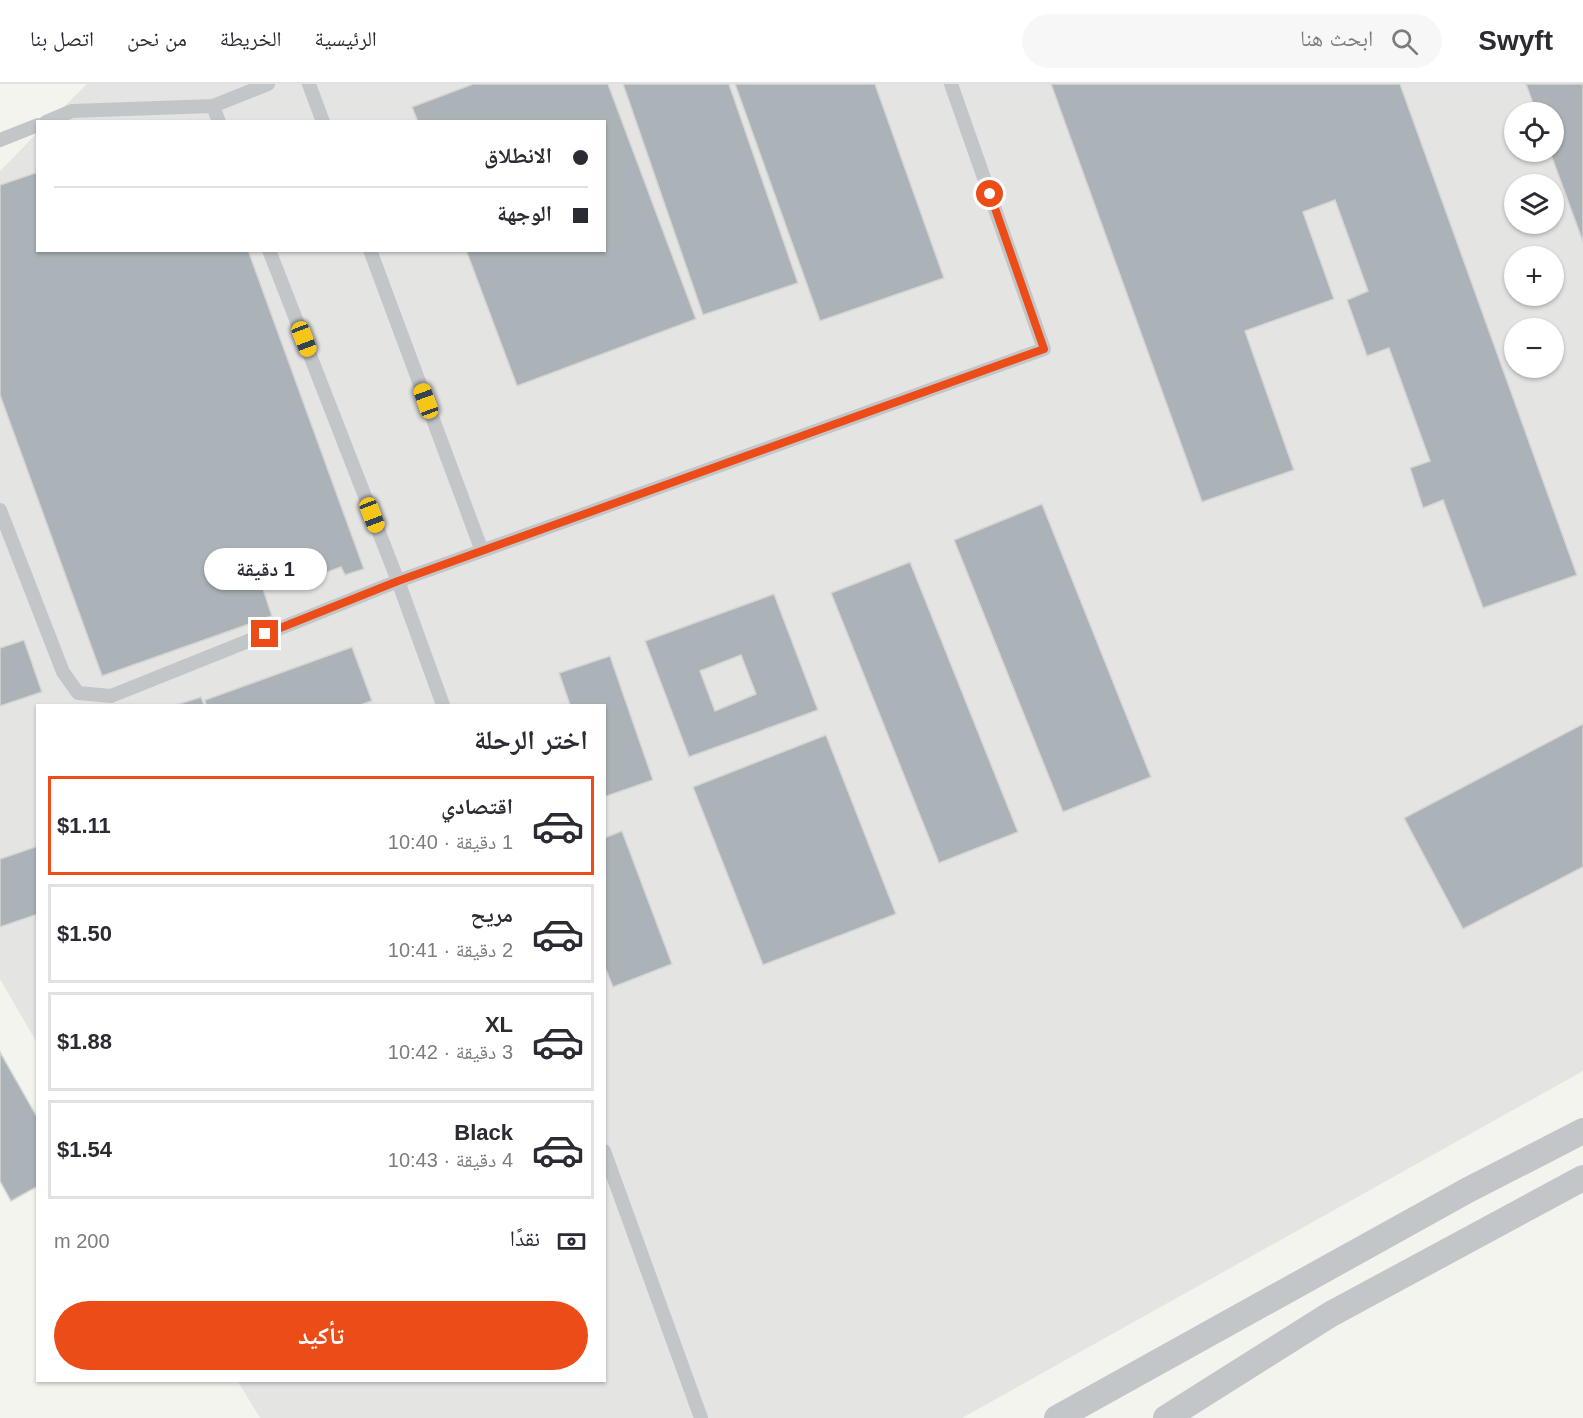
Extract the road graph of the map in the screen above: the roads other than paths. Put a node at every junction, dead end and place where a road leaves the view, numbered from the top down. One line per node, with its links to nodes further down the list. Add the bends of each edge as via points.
1 (268, 84): 4 (lane)
2 (309, 84): 7 (lane)
3 (951, 84): 13 (lane, via 1044,349)
4 (213, 106): 5 (lane, via 72,111); 6 (lane)
5 (51, 120)
6 (218, 120)
7 (322, 120)
8 (36, 126): 9 (lane)
9 (0, 140)
10 (271, 252): 14 (lane)
11 (371, 252): 13 (lane)
12 (0, 510): 14 (lane, via 63,672 78,693 111,696)
13 (482, 551): 14 (lane)
14 (398, 581): 15 (lane)
15 (443, 704)
16 (1583, 1131): 20 (street, via 1468,1190)
17 (606, 1157): 19 (lane)
18 (1583, 1179): 21 (street, via 1331,1314)
19 (701, 1418)
20 (1057, 1418)
21 (1166, 1418)

